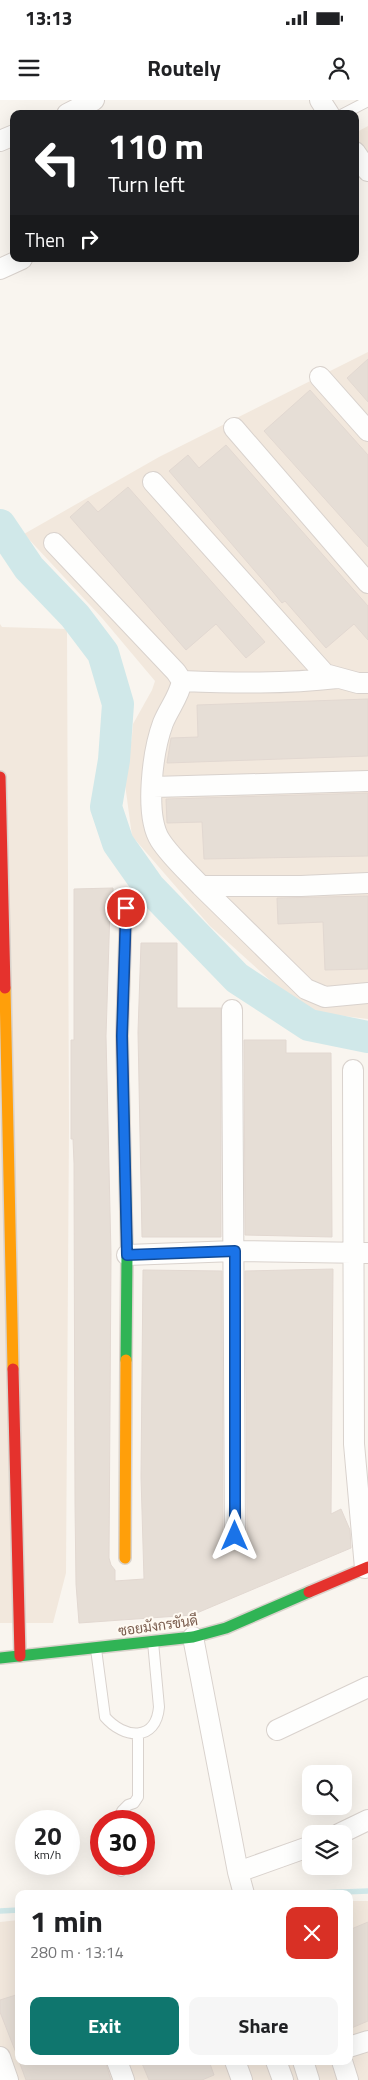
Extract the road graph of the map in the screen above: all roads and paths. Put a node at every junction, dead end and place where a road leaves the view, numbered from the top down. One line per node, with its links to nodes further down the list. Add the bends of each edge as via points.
1 (94, 100): 3 (street)
2 (368, 101): 4 (lane)
3 (75, 110)
4 (351, 110)
5 (359, 158): 6 (street)
6 (368, 171)
7 (15, 262): 8 (street)
8 (0, 269)
9 (320, 377): 11 (street)
10 (234, 428): 14 (street)
11 (368, 431)
12 (154, 482): 15 (street, via 325,674)
13 (54, 543): 16 (street)
14 (368, 583)
15 (337, 678): 16 (street, via 259,684); 17 (street)
16 (182, 681): 20 (street, via 159,737)
17 (368, 683)
18 (0, 777): 37 (street)
19 (368, 781): 20 (street)
20 (153, 787): 22 (street, via 153,820 160,840)
21 (368, 883): 22 (street)
22 (201, 886): 24 (street, via 306,989 325,997)
23 (126, 908): 29 (street, via 122,1036)
24 (368, 993)
25 (232, 1010): 27 (street)
26 (353, 1070): 28 (street)
27 (235, 1251): 28 (street); 29 (street); 31 (street)
28 (361, 1253): 30 (street)
29 (127, 1255): 32 (street)
30 (361, 1441): 33 (street)
31 (235, 1536)
32 (125, 1558)
33 (366, 1567): 34 (street, ซอยมังกรขันดี, via 226,1628)
34 (193, 1637): 35 (street, ซอยมังกรขันดี); 46 (street)
35 (153, 1642): 36 (street, ซอยมังกรขันดี); 41 (lane, via 158,1718 151,1728)
36 (96, 1648): 37 (street, ซอยมังกรขันดี); 41 (lane, via 105,1717 128,1734)
37 (20, 1656): 38 (street, ซอยมังกรขันดี)
38 (0, 1658)
39 (368, 1687): 40 (street)
40 (277, 1730)
41 (138, 1734): 42 (lane, via 138,1798)
42 (122, 1810)
43 (368, 1820): 44 (street)
44 (352, 1828)
45 (302, 1851): 46 (street)
46 (242, 1885)
47 (368, 2040): 48 (street)
48 (353, 2046)
49 (0, 2057): 55 (street)
50 (118, 2065): 56 (street)
51 (236, 2065): 57 (street)
52 (277, 2065): 58 (street)
53 (304, 2065): 59 (street)
54 (343, 2065): 60 (street)
55 (8, 2080)
56 (124, 2080)
57 (242, 2080)
58 (283, 2080)
59 (309, 2080)
60 (348, 2080)

